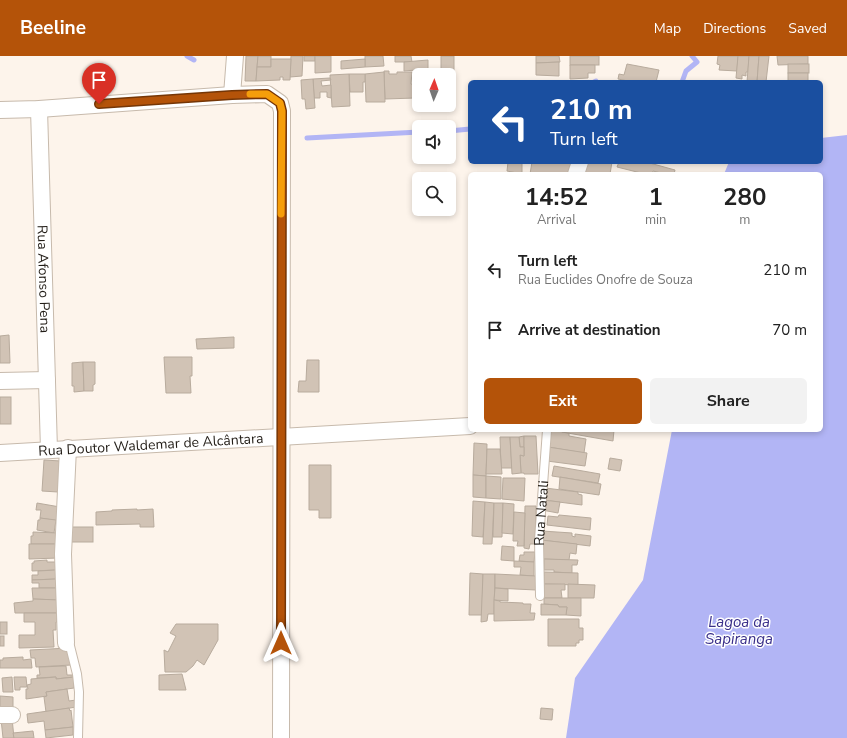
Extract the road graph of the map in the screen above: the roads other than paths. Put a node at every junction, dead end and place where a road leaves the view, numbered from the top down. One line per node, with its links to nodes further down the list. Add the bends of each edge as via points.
1 (235, 56): 2 (street)
2 (232, 95): 3 (street); 9 (street, via 267,94 280,103 282,111)
3 (39, 109): 4 (street); 5 (street, Rua Afonso Pena)
4 (0, 110)
5 (47, 380): 6 (street); 11 (street, Rua Afonso Pena)
6 (0, 381)
7 (468, 426): 9 (street, Rua Doutor Waldemar de Alcântara)
8 (547, 432): 13 (lane, Rua Natali, via 539,540)
9 (281, 437): 10 (street, Rua Doutor Waldemar de Alcântara); 16 (street)
10 (68, 448): 11 (street, Rua Doutor Waldemar de Alcântara); 14 (street, via 63,554)
11 (49, 450): 12 (street, Rua Doutor Waldemar de Alcântara)
12 (0, 453)
13 (540, 596)
14 (66, 643): 15 (lane, via 70,646 77,674)
15 (78, 738)
16 (281, 738)

